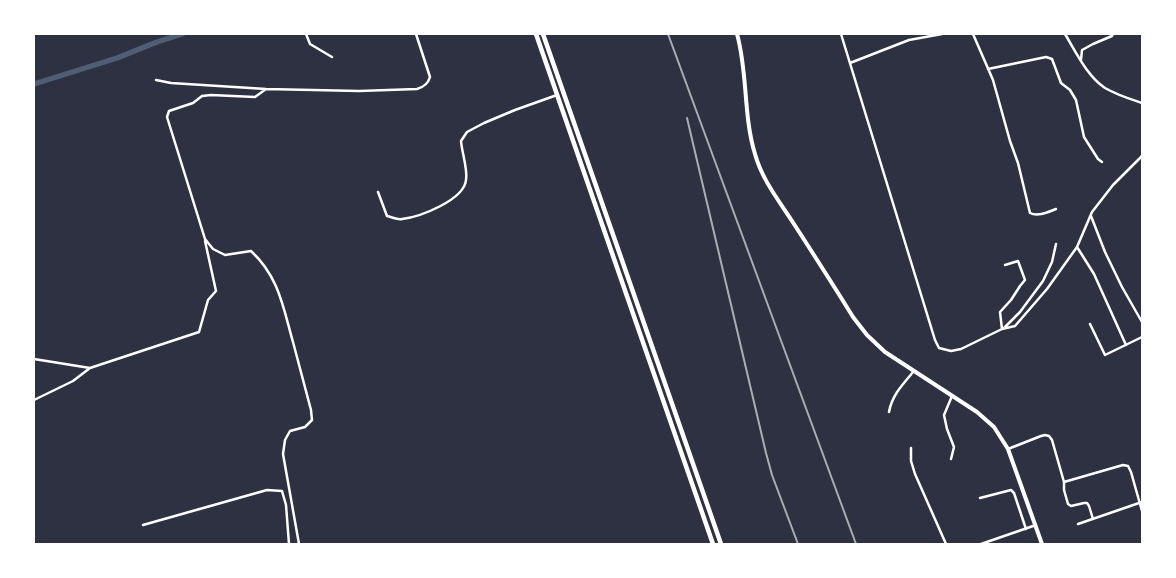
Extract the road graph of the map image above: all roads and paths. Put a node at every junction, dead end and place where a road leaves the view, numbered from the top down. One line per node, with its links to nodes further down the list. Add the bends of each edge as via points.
1 (306, 34): 11 (street, via 310,44)
2 (416, 34): 16 (street, via 430,77 423,88)
3 (536, 34): 17 (highway)
4 (544, 34): 54 (highway)
5 (737, 34): 35 (main road, via 744,67 750,132 755,156 765,177 858,324 880,348)
6 (841, 34): 13 (street)
7 (942, 34): 13 (street, via 909,40)
8 (973, 34): 14 (street)
9 (1113, 34): 12 (street, via 1082,50)
10 (1067, 35): 12 (street)
11 (332, 57)
12 (1082, 61): 18 (street, via 1104,87)
13 (850, 63): 30 (street, via 936,344 951,351 961,349)
14 (988, 69): 20 (street, via 1046,56 1052,59 1061,82 1076,100 1084,137); 22 (street, via 1030,213 1034,215)
15 (156, 80): 16 (street)
16 (266, 89): 24 (street, via 255,97 202,96 193,103 169,111 167,117)
17 (557, 95): 21 (street, via 468,132 461,141 466,180 462,191 453,199 400,220 387,216); 53 (highway)
18 (1142, 103)
19 (1142, 156): 23 (street, via 1113,185)
20 (1102, 162)
21 (378, 192)
22 (1056, 209)
23 (1091, 216): 26 (street); 28 (street, via 1105,252)
24 (205, 238): 34 (street, via 216,291 208,300 200,332); 52 (street, via 213,249 224,255 251,251 261,260 280,292 312,420 305,427 290,431 283,454)
25 (1056, 244): 30 (street, via 1044,281)
26 (1077, 247): 30 (street, via 1019,322 1011,328); 32 (street, via 1094,274)
27 (1005, 265): 30 (street, via 1018,261 1025,280 1000,312)
28 (1142, 322)
29 (1090, 324): 32 (street, via 1105,355)
30 (1002, 329)
31 (1142, 338): 32 (street)
32 (1126, 345)
33 (34, 358): 34 (street)
34 (90, 368): 37 (street, via 73,381)
35 (914, 371): 36 (main road); 38 (street, via 895,394)
36 (952, 396): 40 (main road, via 989,422); 41 (street, via 944,415 954,447)
37 (34, 400)
38 (889, 412)
39 (911, 448): 55 (street, via 915,474)
40 (1008, 448): 42 (street, via 1049,436); 49 (main road)
41 (951, 459)
42 (1064, 482): 44 (street, via 1126,465); 46 (street, via 1068,505 1087,503)
43 (980, 498): 50 (street, via 1011,490)
44 (1142, 503): 45 (street); 46 (street)
45 (1142, 511)
46 (1093, 519): 47 (street)
47 (1078, 524)
48 (143, 525): 51 (street, via 267,490 282,491)
49 (1036, 525): 50 (street); 57 (main road)
50 (1026, 528): 56 (street)
51 (289, 544)
52 (299, 544)
53 (713, 544)
54 (721, 544)
55 (946, 544)
56 (982, 544)
57 (1042, 544)

